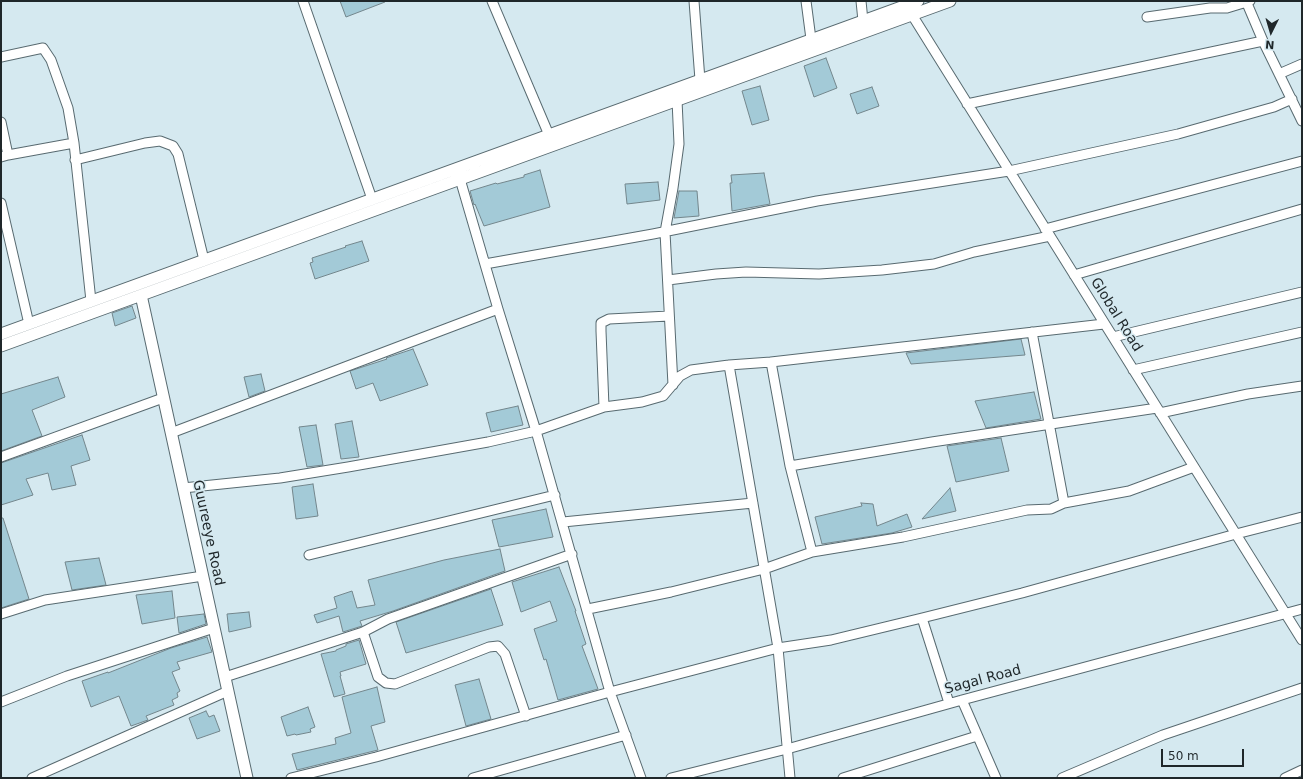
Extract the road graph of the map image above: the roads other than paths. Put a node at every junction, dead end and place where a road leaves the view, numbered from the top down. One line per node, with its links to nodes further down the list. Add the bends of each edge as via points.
1 (304, 1): 31 (street)
2 (492, 1): 23 (street)
3 (694, 1): 17 (street)
4 (806, 1): 12 (street)
5 (860, 1): 11 (street)
6 (918, 1): 9 (street)
7 (950, 1): 9 (street)
8 (1248, 1): 10 (street, via 1227,8); 13 (street)
9 (909, 10): 11 (street); 19 (street); 20 (street, Global Road)
10 (1148, 17)
11 (863, 21): 12 (street)
12 (811, 39): 17 (street)
13 (1263, 41): 16 (street); 20 (street)
14 (1, 57): 24 (street, via 42,48 51,60 68,108)
15 (1302, 64): 16 (street)
16 (1279, 74): 18 (street)
17 (700, 80): 23 (street)
18 (1292, 99): 21 (street); 29 (street, via 1178,134)
19 (678, 100): 30 (street); 34 (street, via 678,144)
20 (967, 104): 29 (street, Global Road)
21 (1302, 121)
22 (1, 122): 25 (street)
23 (549, 135): 28 (street)
24 (74, 142): 25 (street); 26 (street)
25 (5, 156)
26 (75, 160): 37 (street, via 160,140 173,146 178,154); 43 (street)
27 (1302, 161): 35 (street)
28 (459, 167): 30 (street); 31 (street)
29 (1009, 171): 34 (street, via 817,201); 35 (street, Global Road)
30 (460, 179): 38 (street); 42 (street)
31 (372, 199): 37 (street)
32 (1, 203): 36 (street)
33 (1302, 209): 39 (street)
34 (665, 232): 38 (street); 40 (street)
35 (1047, 232): 39 (street, Global Road); 40 (street, via 934,264 819,274 746,272)
36 (5, 237): 46 (street)
37 (204, 260): 43 (street)
38 (485, 264): 44 (street)
39 (1074, 275): 47 (street, Global Road)
40 (668, 280): 45 (street)
41 (1302, 292): 51 (street)
42 (141, 295): 52 (street); 58 (street, Guureeye Road)
43 (91, 301): 46 (street)
44 (498, 309): 62 (street); 63 (street)
45 (669, 316): 56 (street); 59 (street, via 609,319 602,323)
46 (29, 324): 50 (street)
47 (1104, 324): 48 (street); 51 (street, Global Road)
48 (1032, 332): 53 (street); 61 (street)
49 (1302, 332): 55 (street)
50 (1, 334)
51 (1113, 337): 55 (street, Global Road)
52 (1, 346)
53 (771, 362): 54 (street); 65 (street)
54 (728, 365): 56 (street, via 691,370 680,376); 69 (street)
55 (1133, 370): 60 (street, Global Road)
56 (673, 385): 59 (street, via 662,396 656,398)
57 (1302, 386): 60 (street)
58 (163, 398): 63 (street, Guureeye Road); 64 (street)
59 (604, 407): 62 (street)
60 (1158, 410): 61 (street); 66 (street, Global Road)
61 (1050, 424): 65 (street); 70 (street)
62 (536, 431): 67 (street, via 488,442 280,478); 68 (street)
63 (171, 433): 67 (street, Guureeye Road)
64 (1, 457)
65 (790, 466): 74 (street)
66 (1194, 467): 70 (street, via 1129,491); 73 (street, Global Road)
67 (183, 488): 78 (street, Guureeye Road)
68 (555, 494): 72 (street); 76 (street)
69 (753, 503): 72 (street); 77 (street)
70 (1064, 503): 74 (street, via 1051,508 1027,510 903,537)
71 (1302, 517): 73 (street)
72 (563, 522): 75 (street)
73 (1236, 534): 81 (street, Global Road); 83 (street)
74 (812, 552): 77 (street)
75 (572, 554): 80 (street); 85 (street, via 388,619)
76 (309, 555)
77 (764, 569): 80 (street, via 672,592); 87 (street)
78 (203, 576): 82 (street, via 45,600); 84 (street, Guureeye Road)
79 (1302, 608): 81 (street, Sagal Road)
80 (588, 609): 91 (street)
81 (1285, 613): 86 (street, Global Road); 92 (street, Sagal Road)
82 (1, 614)
83 (922, 618): 87 (street, via 832,640); 94 (street)
84 (214, 628): 88 (street, Guureeye Road); 93 (street, via 67,676)
85 (363, 632): 88 (street); 95 (street, via 378,677 386,683 395,684 489,647 498,646 505,654)
86 (1302, 640)
87 (778, 648): 91 (street); 98 (street)
88 (225, 677): 90 (street, Guureeye Road)
89 (1302, 688): 110 (street, via 1163,735)
90 (228, 691): 101 (street); 102 (street, Guureeye Road)
91 (610, 692): 95 (street); 96 (street)
92 (962, 700): 94 (street, Sagal Road); 97 (street)
93 (1, 702)
94 (949, 703): 98 (street, Sagal Road)
95 (526, 716): 103 (street)
96 (626, 735): 104 (street); 105 (street)
97 (977, 736): 108 (street); 109 (street)
98 (787, 749): 100 (street, Sagal Road); 107 (street)
99 (1302, 770): 111 (street)
100 (706, 773): 106 (street, Sagal Road)
101 (32, 778)
102 (247, 778)
103 (291, 778)
104 (472, 778)
105 (641, 778)
106 (671, 778)
107 (790, 778)
108 (843, 778)
109 (996, 778)
110 (1062, 778)
111 (1285, 778)

